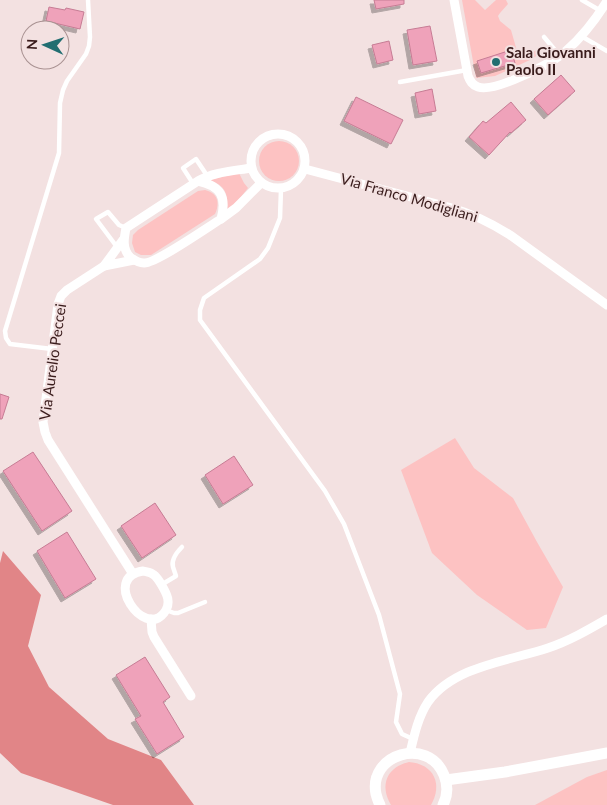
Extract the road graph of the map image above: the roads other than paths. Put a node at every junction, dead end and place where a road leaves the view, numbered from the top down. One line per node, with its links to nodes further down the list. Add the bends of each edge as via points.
1 (88, 0): 24 (lane, via 89,46 63,90 59,153 5,331 10,344)
2 (454, 0): 10 (street)
3 (582, 0): 5 (lane)
4 (607, 1): 5 (street)
5 (601, 11): 6 (street)
6 (582, 36): 8 (lane); 9 (street)
7 (544, 37): 9 (lane)
8 (607, 51)
9 (560, 56): 10 (street, via 514,79 486,88 472,83)
10 (468, 70): 11 (lane)
11 (400, 82)
12 (251, 168): 13 (street, via 250,159 258,142 274,134 283,134 292,137 304,150); 14 (street); 16 (street)
13 (305, 169): 17 (street, via 294,183); 23 (street, Via Franco Modigliani, via 483,219)
14 (208, 177): 15 (street); 15 (lane, via 196,160 183,168)
15 (196, 183): 18 (street, via 214,187 221,194 224,206); 19 (street)
16 (261, 183): 17 (street); 18 (street, Via Aurelio Peccei)
17 (281, 189): 33 (lane, via 280,218 268,248 260,259 204,298 200,320 325,491 344,524 379,615 400,694 396,722 402,734)
18 (221, 219): 21 (street, Via Aurelio Peccei, via 158,259 145,263)
19 (126, 228): 20 (street); 20 (lane, via 108,212 96,219)
20 (121, 244): 21 (street); 22 (street, Via Aurelio Peccei)
21 (134, 260): 22 (street, Via Aurelio Peccei)
22 (104, 266): 24 (street, Via Aurelio Peccei, via 61,296)
23 (607, 305)
24 (53, 349): 26 (street, Via Aurelio Peccei, via 45,432)
25 (182, 547): 27 (lane, via 173,560 176,576)
26 (133, 574): 27 (street, via 150,572); 30 (street, via 128,578 125,595 140,616)
27 (161, 584): 29 (street, via 169,599)
28 (205, 602): 29 (lane, via 178,613)
29 (166, 610): 30 (street, via 160,617)
30 (150, 619): 32 (street, via 154,637)
31 (607, 619): 33 (street, via 558,644 476,669 454,680 428,703)
32 (191, 696)
33 (413, 740): 34 (street)
34 (410, 753): 36 (street, via 432,759); 37 (street, via 388,761 380,770 376,792)
35 (607, 753): 36 (street)
36 (446, 780): 38 (street, via 447,793)
37 (380, 805)
38 (443, 805)

